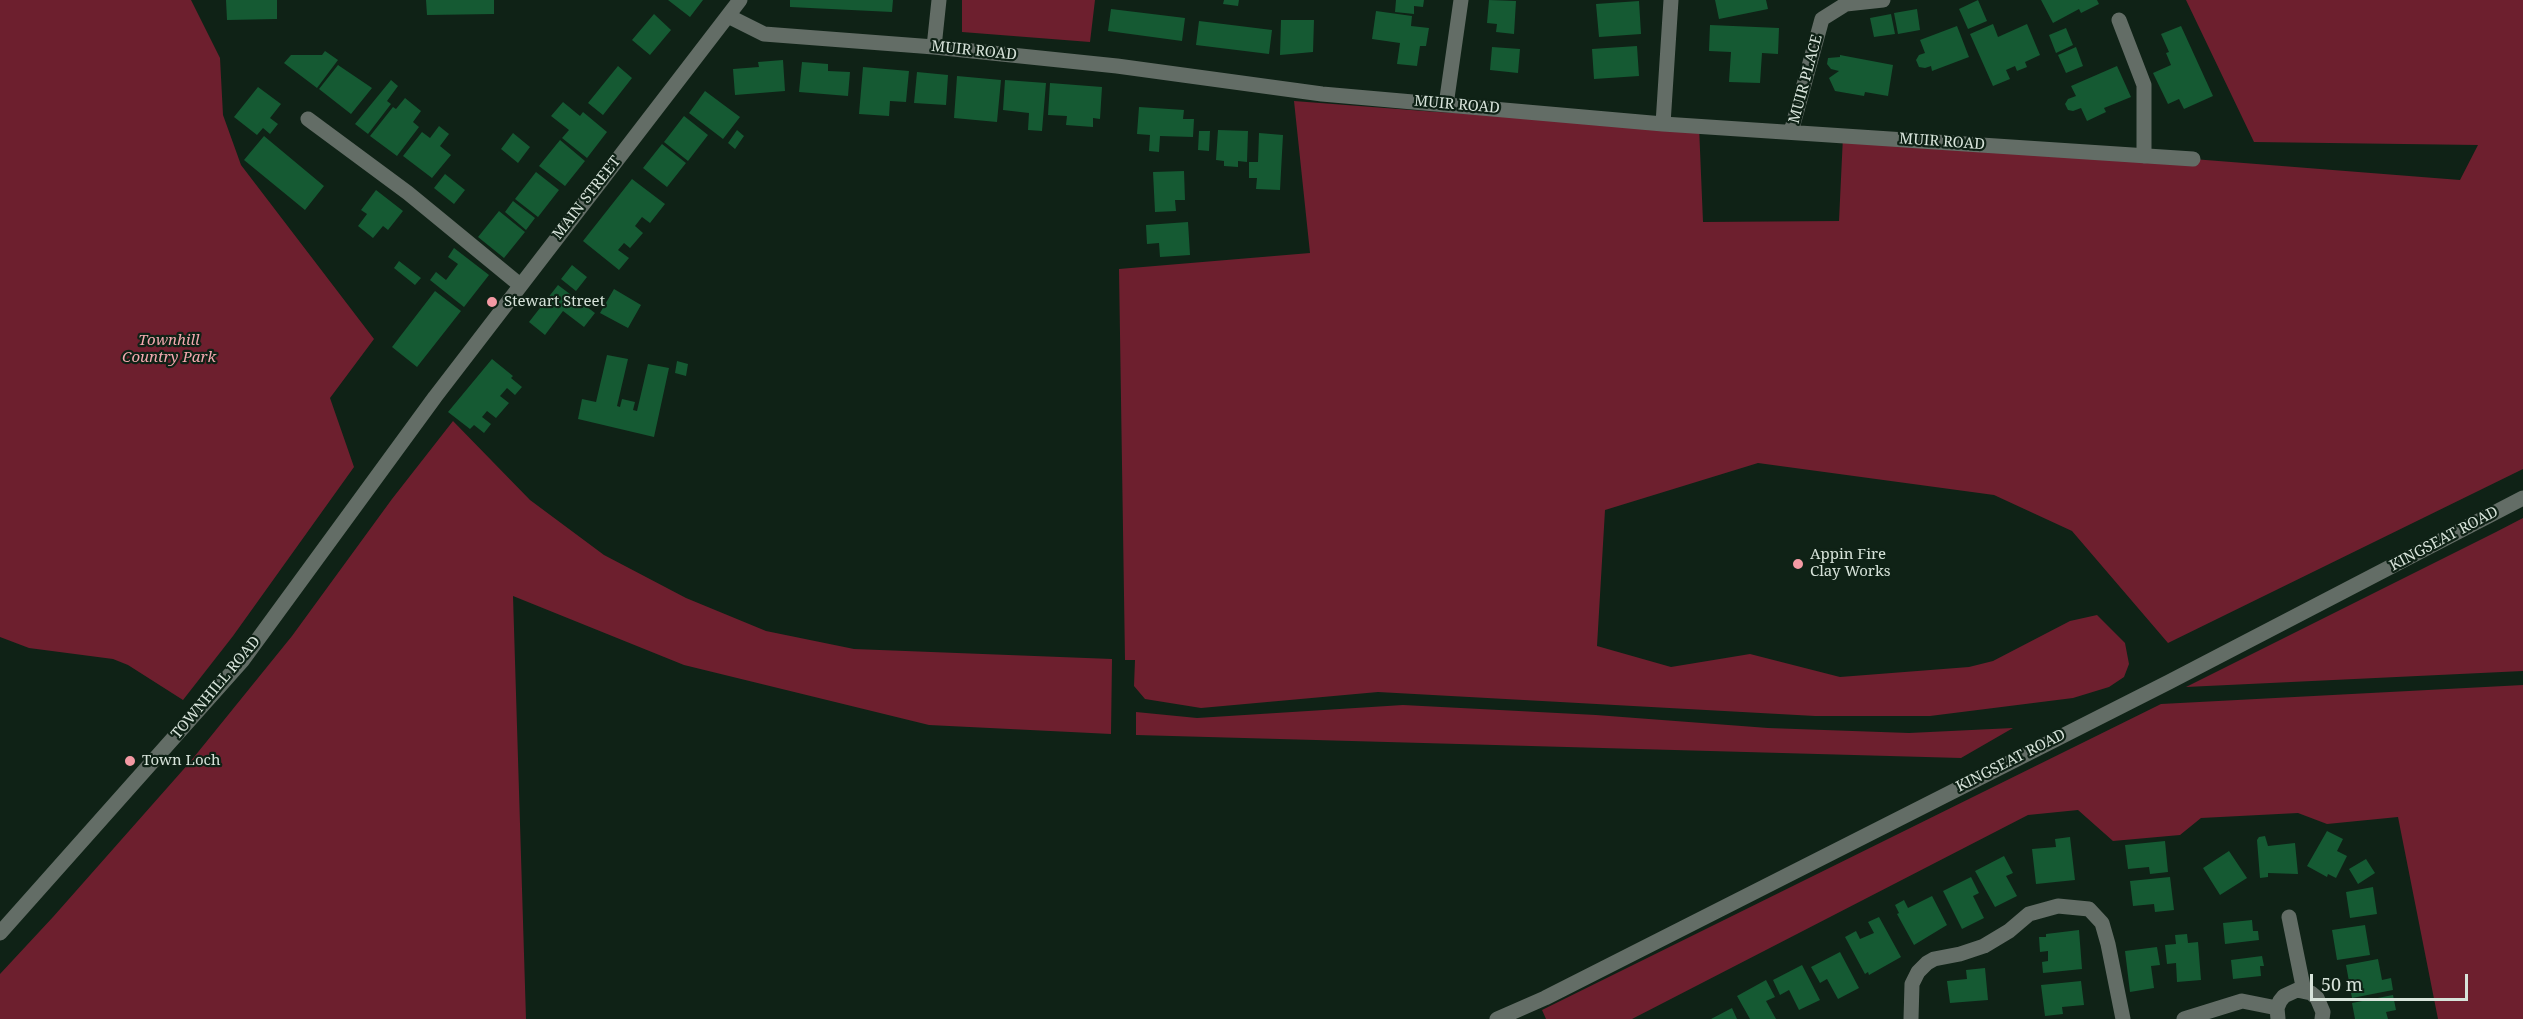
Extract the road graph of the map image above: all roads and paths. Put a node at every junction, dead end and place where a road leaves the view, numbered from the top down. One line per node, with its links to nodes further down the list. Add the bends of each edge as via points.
1 (740, 0): 6 (street, MAIN STREET)
2 (939, 0): 8 (street)
3 (1461, 0): 9 (street)
4 (1671, 0): 11 (street)
5 (1883, 0): 12 (street, MUIR PLACE, via 1846,4 1822,19)
6 (728, 15): 8 (street, MUIR ROAD, via 764,34); 15 (street, MAIN STREET)
7 (2119, 20): 13 (street, via 2144,85)
8 (934, 47): 9 (street, MUIR ROAD, via 1117,66 1322,94)
9 (1446, 105): 11 (street, MUIR ROAD)
10 (308, 119): 15 (street, via 408,193)
11 (1663, 124): 12 (street, MUIR ROAD)
12 (1791, 132): 13 (street, MUIR ROAD)
13 (2144, 156): 14 (street, MUIR ROAD)
14 (2193, 159)
15 (520, 285): 16 (street, MAIN STREET)
16 (435, 397): 19 (street, TOWNHILL ROAD, via 242,661)
17 (2523, 498): 22 (street, KINGSEAT ROAD, via 2159,687 1556,993)
18 (2289, 916): 20 (street)
19 (0, 933)
20 (2304, 991): 21 (street, via 2290,992 2280,1001); 26 (street, via 2321,1004)
21 (2277, 1013): 25 (street, via 2242,1001)
22 (1497, 1019)
23 (1911, 1019): 24 (street, via 1912,984 1927,963 1984,946 2029,914 2058,906 2089,909 2102,922)
24 (2123, 1019)
25 (2184, 1019)
26 (2322, 1019)

